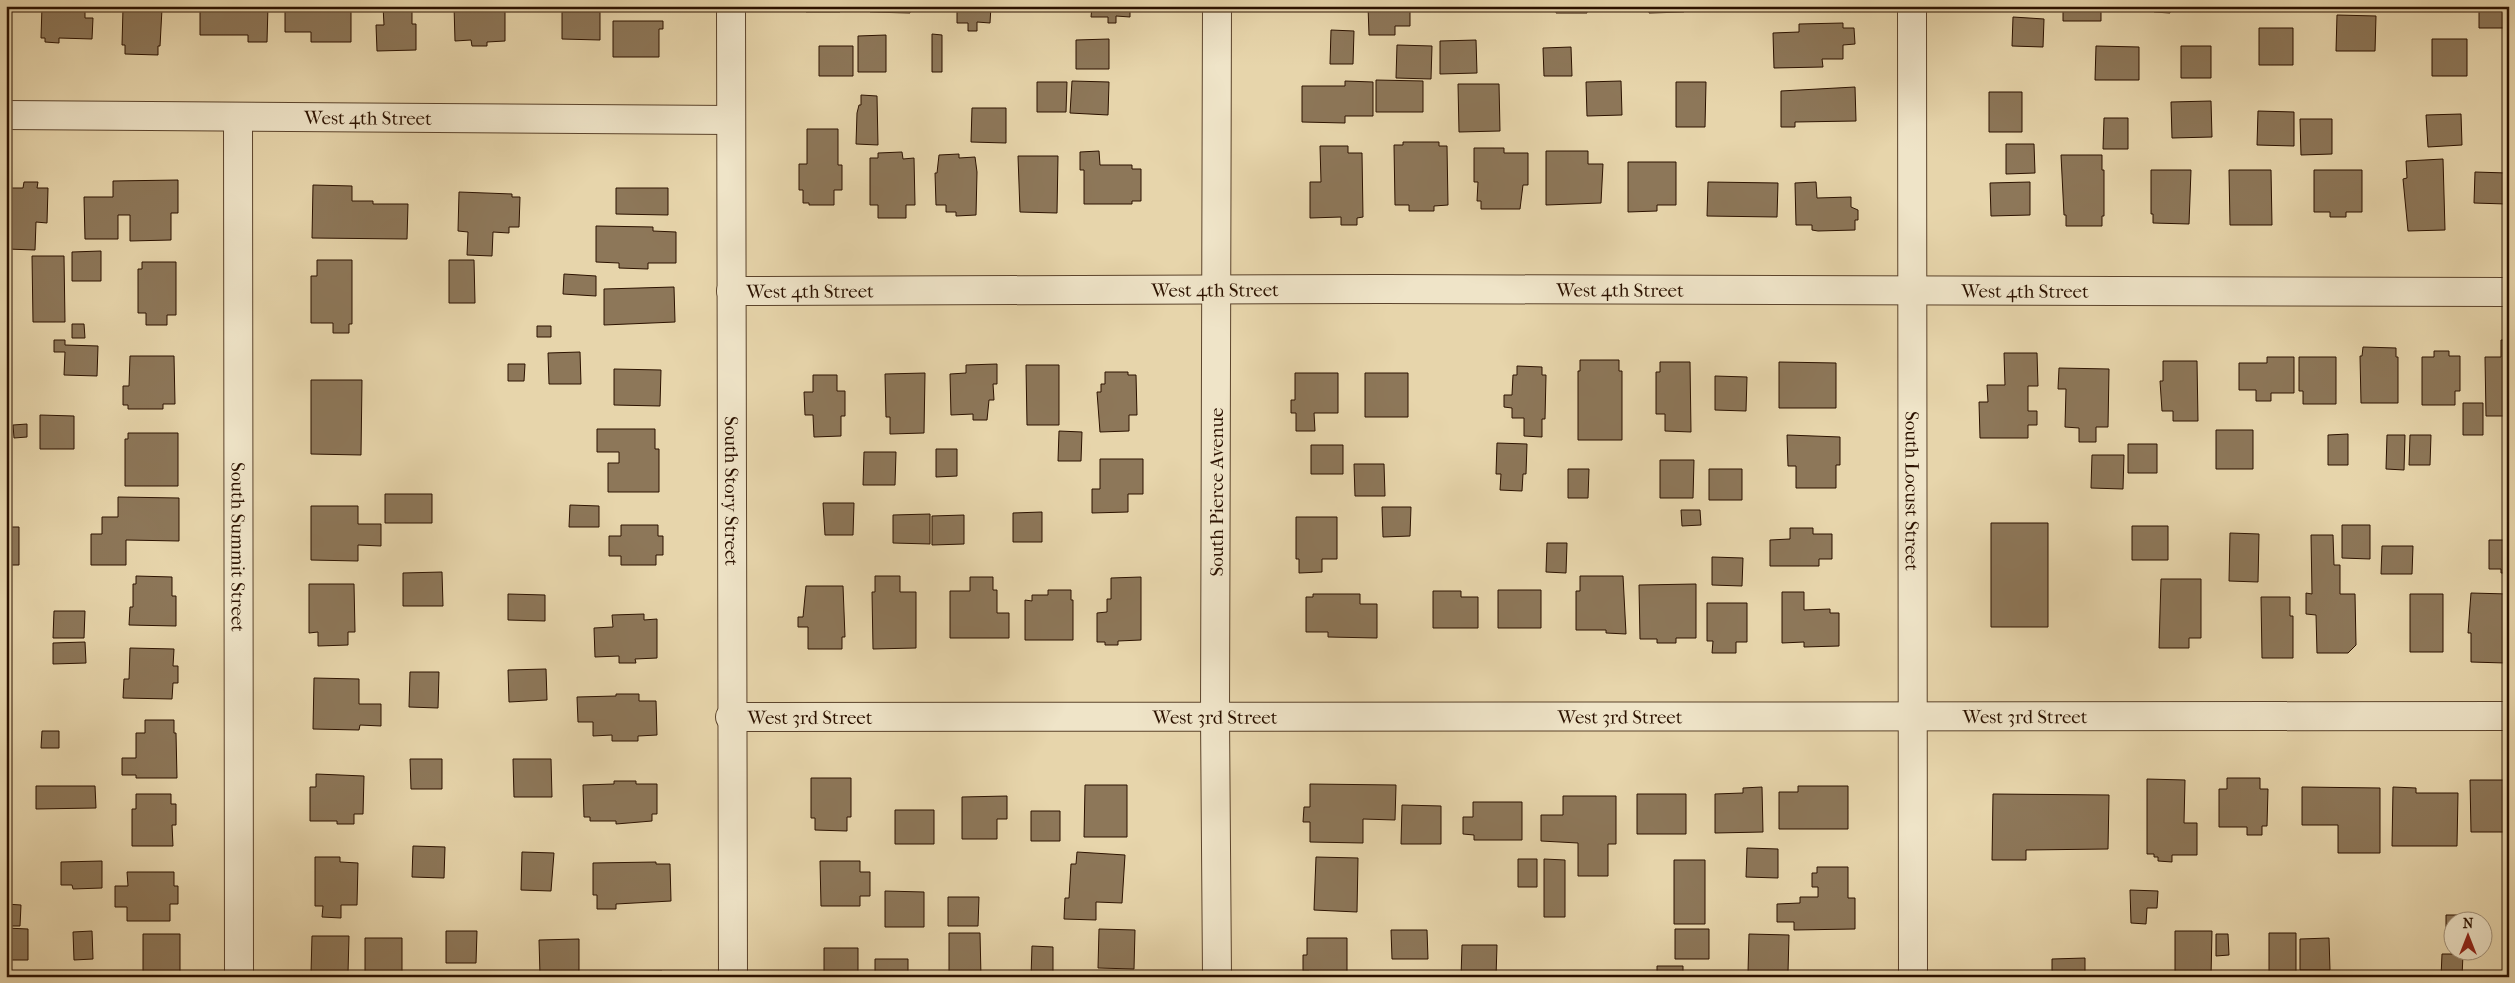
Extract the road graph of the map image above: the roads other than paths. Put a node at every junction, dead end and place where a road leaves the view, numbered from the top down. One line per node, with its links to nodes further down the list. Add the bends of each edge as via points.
1 (731, 6): 6 (street, South Story Street)
2 (1217, 6): 7 (street, South Pierce Avenue)
3 (1912, 6): 9 (street, South Locust Street)
4 (6, 115): 5 (street, West 4th Street)
5 (238, 118): 6 (street, West 4th Street); 15 (street, South Summit Street)
6 (731, 120): 8 (street, South Story Street)
7 (1216, 289): 8 (street, West 4th Street); 9 (street, West 4th Street); 14 (street, South Pierce Avenue)
8 (731, 291): 13 (street, South Story Street)
9 (1912, 292): 10 (street, West 4th Street); 11 (street, South Locust Street)
10 (2509, 292)
11 (1912, 716): 12 (street, West 3rd Street); 14 (street, West 3rd Street); 18 (street, South Locust Street)
12 (2509, 716)
13 (730, 717): 14 (street, West 3rd Street); 16 (street, South Story Street)
14 (1215, 717): 17 (street, South Pierce Avenue)
15 (239, 977)
16 (732, 977)
17 (1217, 977)
18 (1913, 977)

